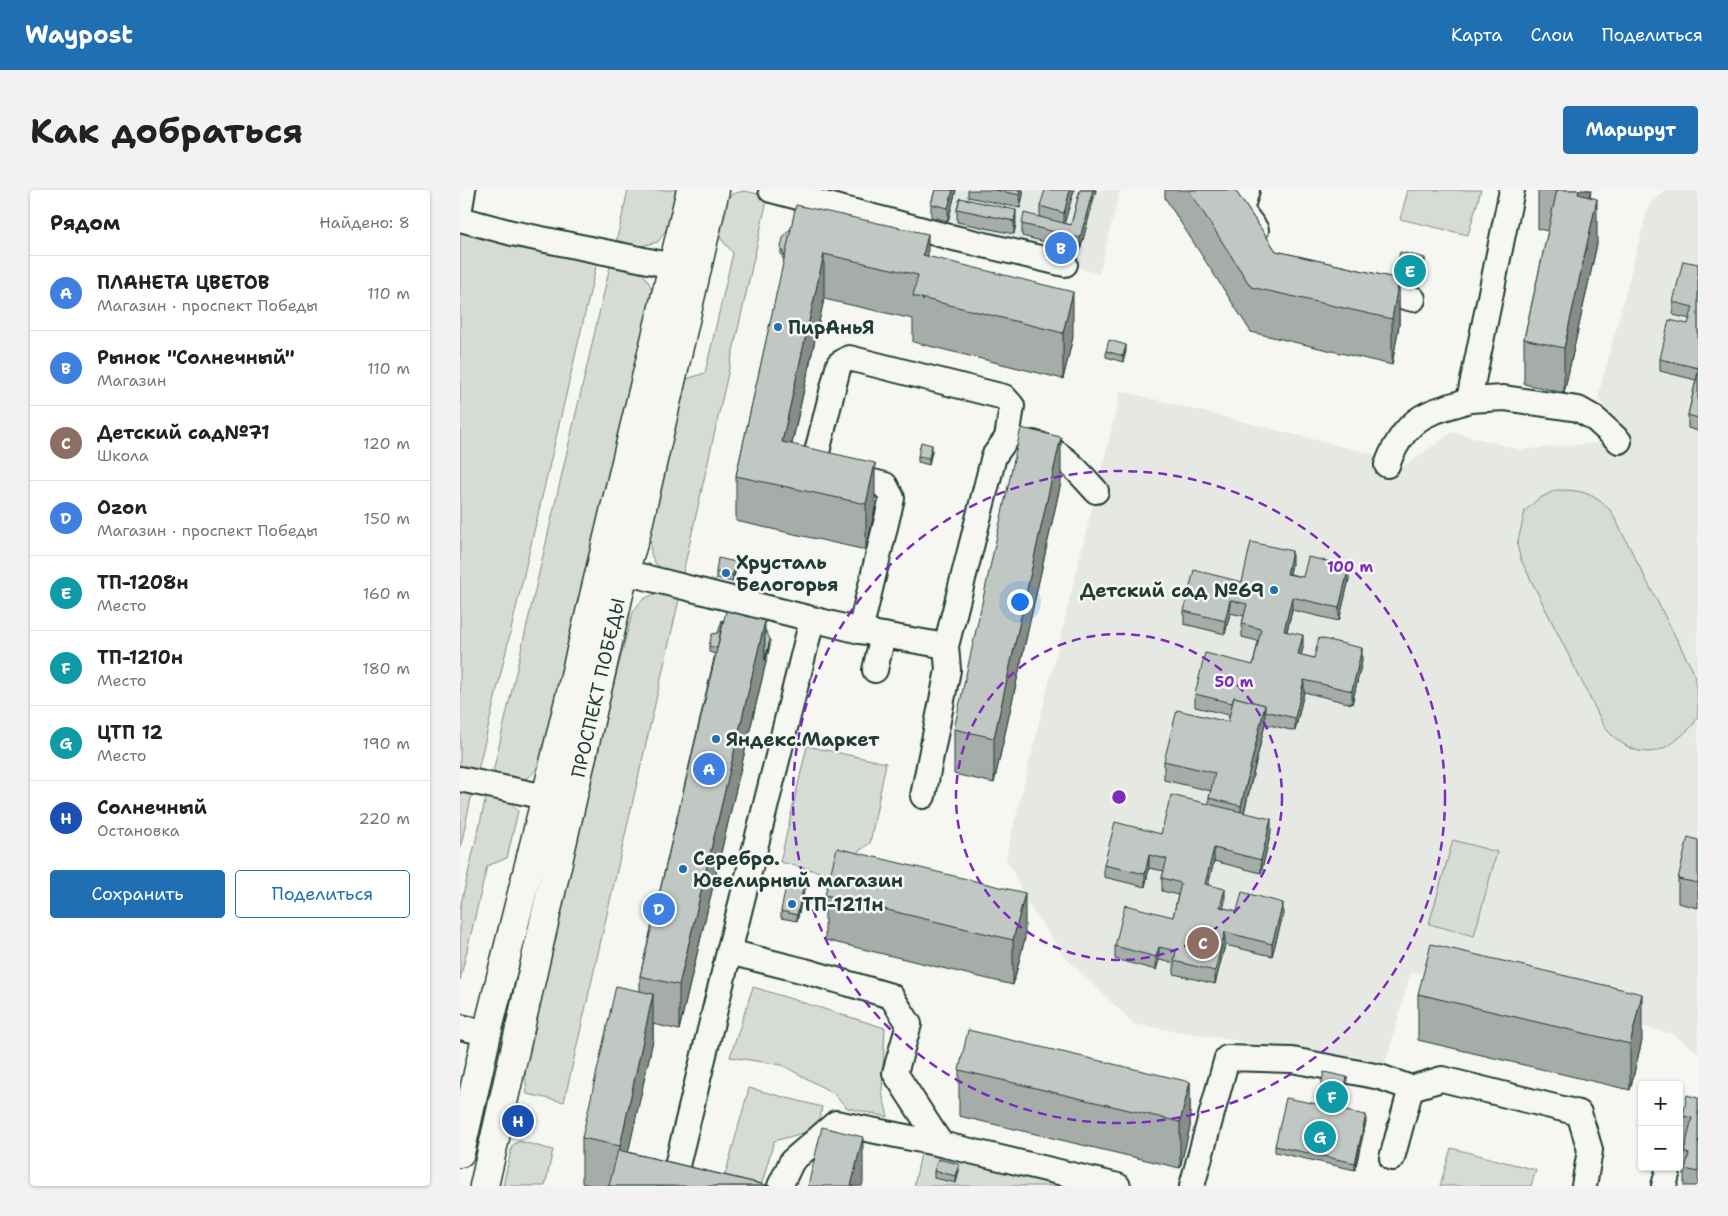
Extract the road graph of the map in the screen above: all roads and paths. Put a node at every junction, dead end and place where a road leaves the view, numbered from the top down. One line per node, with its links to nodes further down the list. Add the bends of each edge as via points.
1 (463, 190): 7 (lane)
2 (691, 190): 11 (main road, ПРОСПЕКТ ПОБЕДЫ)
3 (715, 190): 19 (main road, ПРОСПЕКТ ПОБЕДЫ, via 636,534)
4 (771, 190): 10 (lane)
5 (1247, 190): 9 (lane, via 1241,210)
6 (1512, 190): 14 (lane)
7 (460, 208)
8 (460, 220): 11 (lane)
9 (1270, 249)
10 (1065, 264)
11 (674, 266): 26 (main road, ПРОСПЕКТ ПОБЕДЫ)
12 (1345, 282): 13 (lane)
13 (1413, 299)
14 (1470, 400): 16 (lane, via 1504,398 1578,409 1594,418); 17 (lane, via 1427,414 1408,429 1393,449)
15 (1007, 438): 18 (lane, via 1040,445 1069,462); 21 (lane, via 1012,406 1004,397 849,358 839,364 815,460 822,469 885,485 892,498); 22 (lane, via 994,456)
16 (1619, 441)
17 (1387, 464)
18 (1096, 491)
19 (624, 572): 20 (lane); 38 (main road, ПРОСПЕКТ ПОБЕДЫ)
20 (812, 620): 21 (lane); 27 (lane)
21 (871, 633): 22 (lane); 23 (lane)
22 (946, 646): 25 (lane, via 948,670)
23 (874, 670)
24 (460, 778): 26 (lane)
25 (923, 796)
26 (546, 797): 29 (main road, ПРОСПЕКТ ПОБЕДЫ)
27 (729, 952): 33 (lane, via 891,996 909,1024 895,1072); 39 (lane, via 673,1182)
28 (460, 1027): 29 (lane)
29 (487, 1033): 34 (main road, ПРОСПЕКТ ПОБЕДЫ)
30 (1411, 1088): 35 (lane); 42 (lane, via 1380,1077 1224,1048); 43 (lane, via 1442,1079 1580,1113 1590,1150)
31 (1698, 1126): 32 (lane)
32 (1683, 1136)
33 (941, 1144): 37 (lane); 40 (lane, via 836,1123 792,1161)
34 (460, 1153)
35 (1392, 1158)
36 (1668, 1171): 44 (lane)
37 (1081, 1182): 41 (lane)
38 (484, 1186)
39 (692, 1186)
40 (780, 1186)
41 (1118, 1186)
42 (1192, 1186)
43 (1584, 1186)
44 (1664, 1186)

